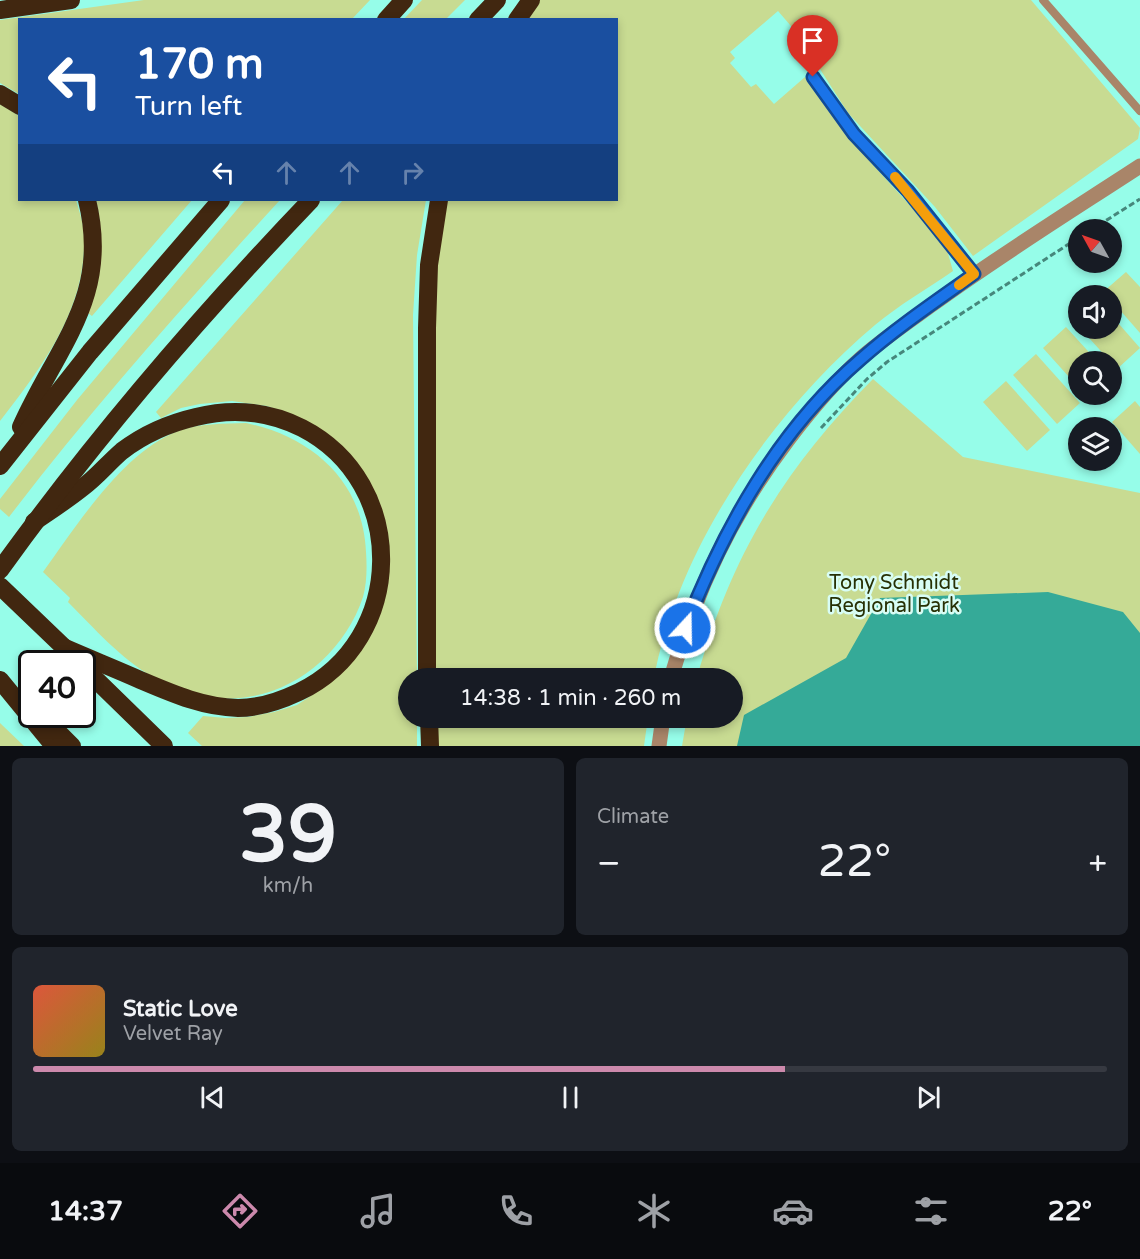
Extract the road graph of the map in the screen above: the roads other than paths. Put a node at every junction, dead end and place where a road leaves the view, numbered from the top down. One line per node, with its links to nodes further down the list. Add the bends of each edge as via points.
1 (71, 0): 6 (highway)
2 (404, 0): 7 (highway)
3 (497, 0): 8 (highway)
4 (531, 0): 9 (highway)
5 (1043, 0): 13 (lane)
6 (0, 10)
7 (388, 18)
8 (480, 18)
9 (518, 18)
10 (813, 77): 19 (lane, via 854,134 908,191)
11 (0, 94): 12 (highway)
12 (18, 105)
13 (1140, 111)
14 (1140, 166): 19 (street)
15 (87, 201): 20 (highway, via 93,264 81,307)
16 (220, 201): 20 (highway, via 90,352)
17 (310, 201): 21 (highway, via 179,346)
18 (439, 201): 26 (highway, via 429,265 426,328)
19 (974, 274): 27 (street, via 860,360 807,414 765,469 714,557 685,628)
20 (4, 460)
21 (34, 522): 22 (highway); 24 (highway, via 83,488 141,439 196,417 236,412 275,417 331,447 366,491 378,525 382,564 379,587 365,626 326,676 291,696 239,708 199,703)
22 (0, 570)
23 (0, 585): 24 (highway)
24 (63, 647): 25 (highway)
25 (66, 650)
26 (427, 668)
27 (674, 668)
28 (0, 675): 31 (highway)
29 (96, 679): 37 (highway)
30 (0, 680): 35 (highway)
31 (18, 692)
32 (53, 728): 36 (highway)
33 (429, 728): 38 (highway)
34 (661, 728): 39 (street)
35 (54, 746)
36 (72, 746)
37 (164, 746)
38 (430, 746)
39 (659, 746)

